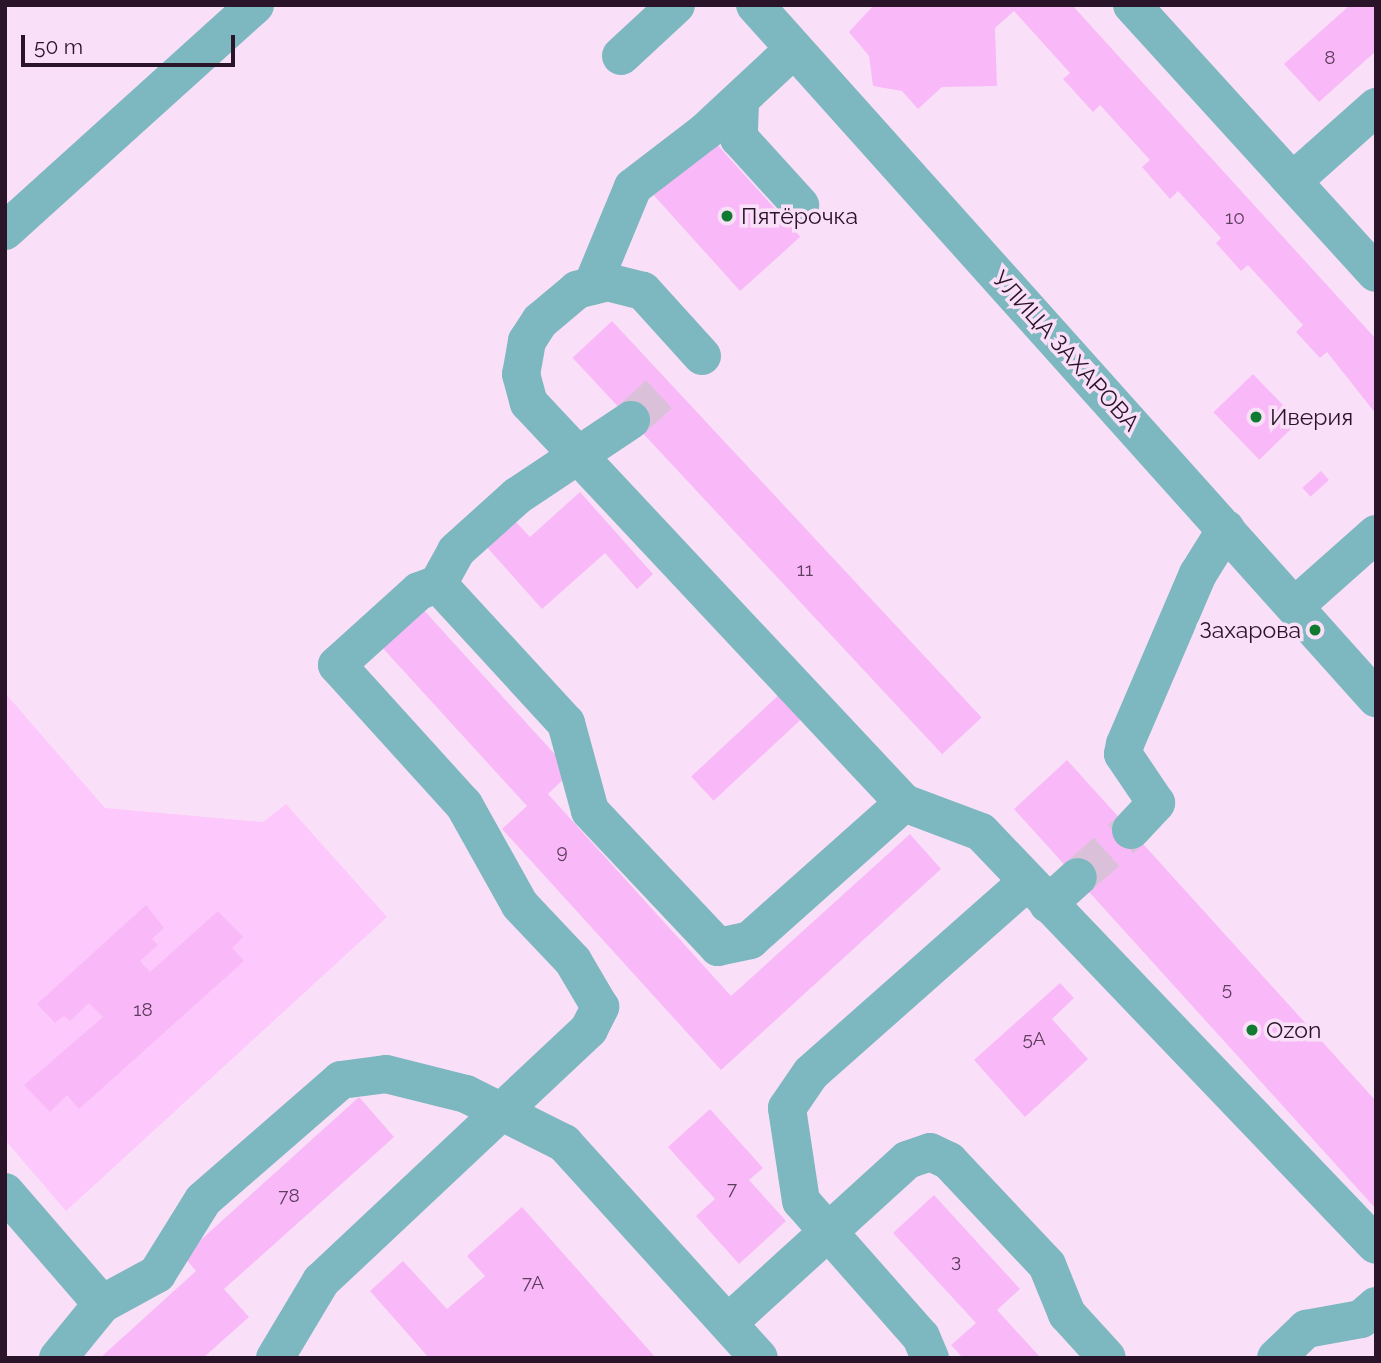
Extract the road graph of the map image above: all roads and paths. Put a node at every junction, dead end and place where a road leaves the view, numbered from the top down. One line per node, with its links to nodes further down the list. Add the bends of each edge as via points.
1 (240, 5): 6 (street)
2 (256, 5): 6 (street)
3 (676, 5): 8 (street)
4 (755, 5): 7 (street, УЛИЦА ЗАХАРОВА)
5 (1132, 5): 11 (street)
6 (217, 38): 13 (street)
7 (794, 49): 9 (street); 19 (street, УЛИЦА ЗАХАРОВА)
8 (621, 56)
9 (740, 102): 12 (street, via 740,138); 15 (street, via 633,187)
10 (1376, 107): 11 (street)
11 (1294, 180): 14 (street)
12 (800, 205)
13 (5, 231)
14 (1376, 273)
15 (592, 286): 16 (street, via 608,282 643,291); 18 (street, via 577,290 540,321 527,341 521,374 529,403)
16 (702, 356)
17 (631, 420): 18 (street)
18 (578, 457): 21 (street, via 542,475 481,528 456,551); 24 (street)
19 (1226, 529): 22 (street, УЛИЦА ЗАХАРОВА); 25 (street, via 1198,574 1125,744 1124,754 1156,803)
20 (1376, 534): 22 (street)
21 (438, 584): 24 (street, via 566,723 590,811 718,947 750,940); 28 (street, via 419,591 337,666 464,805 520,905 573,961 600,1007 589,1029)
22 (1296, 605): 23 (street, УЛИЦА ЗАХАРОВА)
23 (1376, 698)
24 (904, 803): 27 (street, via 981,832)
25 (1130, 830)
26 (1078, 877): 27 (street)
27 (1037, 893): 30 (street, via 791,1097 793,1183); 31 (street)
28 (500, 1110): 32 (street, via 466,1094 386,1074 341,1080 203,1200 158,1274); 34 (street, via 564,1143); 36 (street, via 321,1281)
29 (5, 1192): 32 (street)
30 (826, 1232): 34 (street); 38 (street, via 921,1337); 39 (street, via 907,1160 940,1155 1047,1265 1067,1314)
31 (1376, 1245)
32 (102, 1304): 35 (street)
33 (1371, 1320): 40 (street, via 1306,1329)
34 (728, 1323): 37 (street)
35 (58, 1358)
36 (275, 1358)
37 (760, 1358)
38 (930, 1358)
39 (1107, 1358)
40 (1276, 1358)

